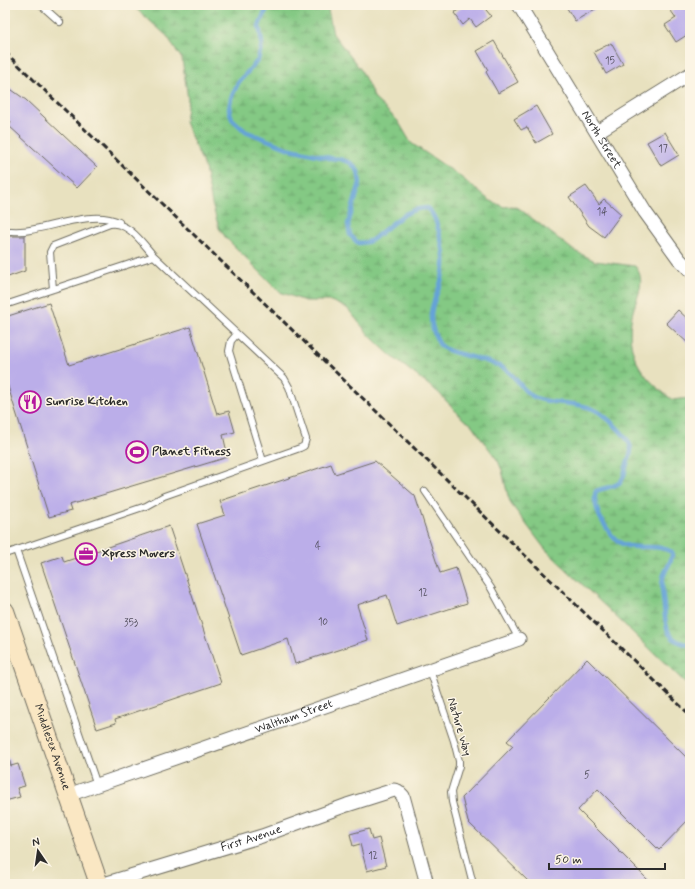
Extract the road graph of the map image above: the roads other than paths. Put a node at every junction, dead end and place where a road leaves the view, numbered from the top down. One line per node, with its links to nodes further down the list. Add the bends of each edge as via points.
1 (40, 5): 3 (lane)
2 (520, 5): 5 (street, North Street)
3 (60, 22)
4 (690, 74): 5 (street)
5 (597, 132): 9 (street, North Street, via 656,228)
6 (124, 225): 7 (lane, via 110,219 81,219 32,230); 8 (lane); 10 (lane, via 110,224 53,246 50,252)
7 (5, 231)
8 (154, 256): 10 (lane); 12 (lane)
9 (690, 270)
10 (53, 289): 11 (lane)
11 (5, 305)
12 (237, 334): 13 (lane, via 231,341 229,351); 13 (lane, via 286,381 306,439 302,447)
13 (263, 461): 15 (lane, via 164,496 143,507)
14 (425, 491): 18 (lane, via 491,588)
15 (16, 550): 16 (lane); 20 (lane)
16 (5, 554)
17 (5, 611): 21 (main road, Middlesex Avenue)
18 (519, 639): 19 (street, Waltham Street)
19 (430, 670): 20 (street, Waltham Street); 25 (lane, Nature Way, via 458,754 459,766 452,785 452,802)
20 (97, 785): 21 (street, Waltham Street)
21 (68, 795): 22 (main road, Middlesex Avenue)
22 (99, 884)
23 (104, 884): 24 (street, First Avenue, via 262,836 394,790 403,796)
24 (427, 884)
25 (473, 884)

